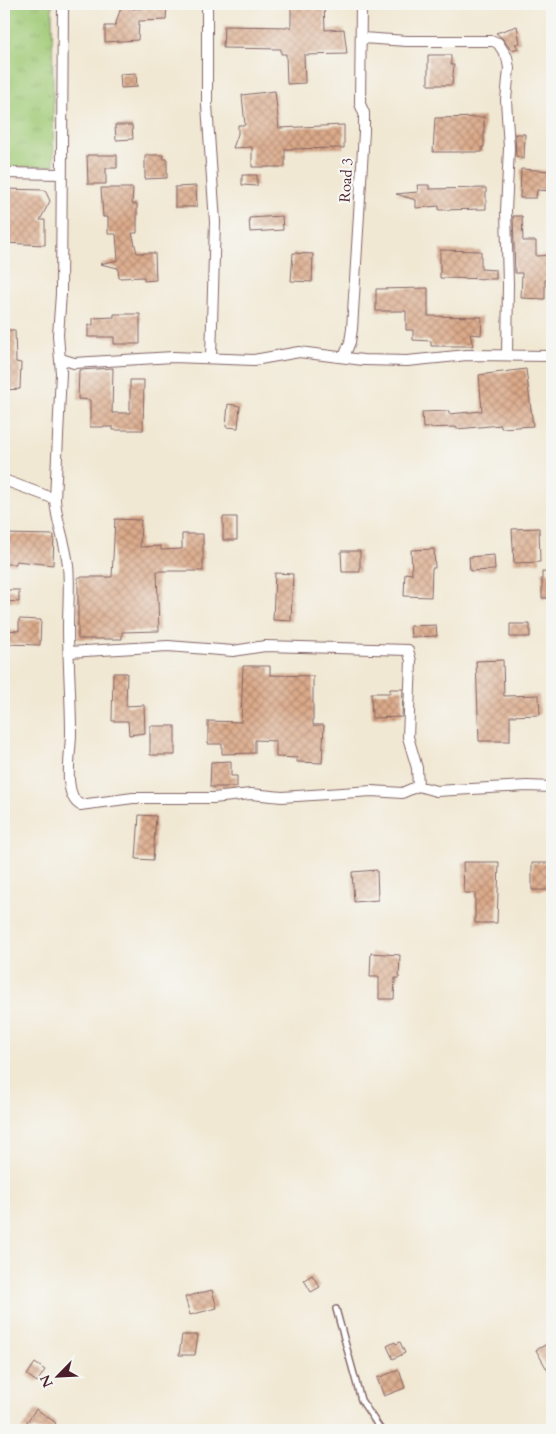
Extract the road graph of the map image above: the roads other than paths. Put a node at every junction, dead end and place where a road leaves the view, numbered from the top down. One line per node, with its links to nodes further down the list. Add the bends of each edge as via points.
1 (63, 4): 6 (street)
2 (208, 4): 10 (street, via 207,105 214,222)
3 (361, 4): 4 (street, Road 3)
4 (362, 38): 7 (street, Road 3, via 360,104 364,113 363,152 352,329); 8 (street, via 493,41 507,57)
5 (4, 173): 6 (street)
6 (61, 174): 11 (street)
7 (344, 356): 8 (street, via 407,361 467,355); 10 (street, via 299,352 254,360)
8 (507, 356): 9 (street)
9 (552, 356)
10 (211, 357): 12 (street)
11 (60, 359): 12 (street); 13 (street)
12 (74, 363): 13 (street)
13 (61, 373): 15 (street)
14 (4, 480): 15 (street)
15 (55, 499): 16 (street, via 68,569)
16 (69, 652): 17 (street, via 168,646 233,652 265,646 408,650 411,661 408,737 417,768); 17 (street, via 69,792 80,805 133,798 402,792)
17 (418, 786): 18 (street, via 436,791)
18 (552, 787)
19 (336, 1309): 20 (lane, via 361,1400)
20 (381, 1430)

